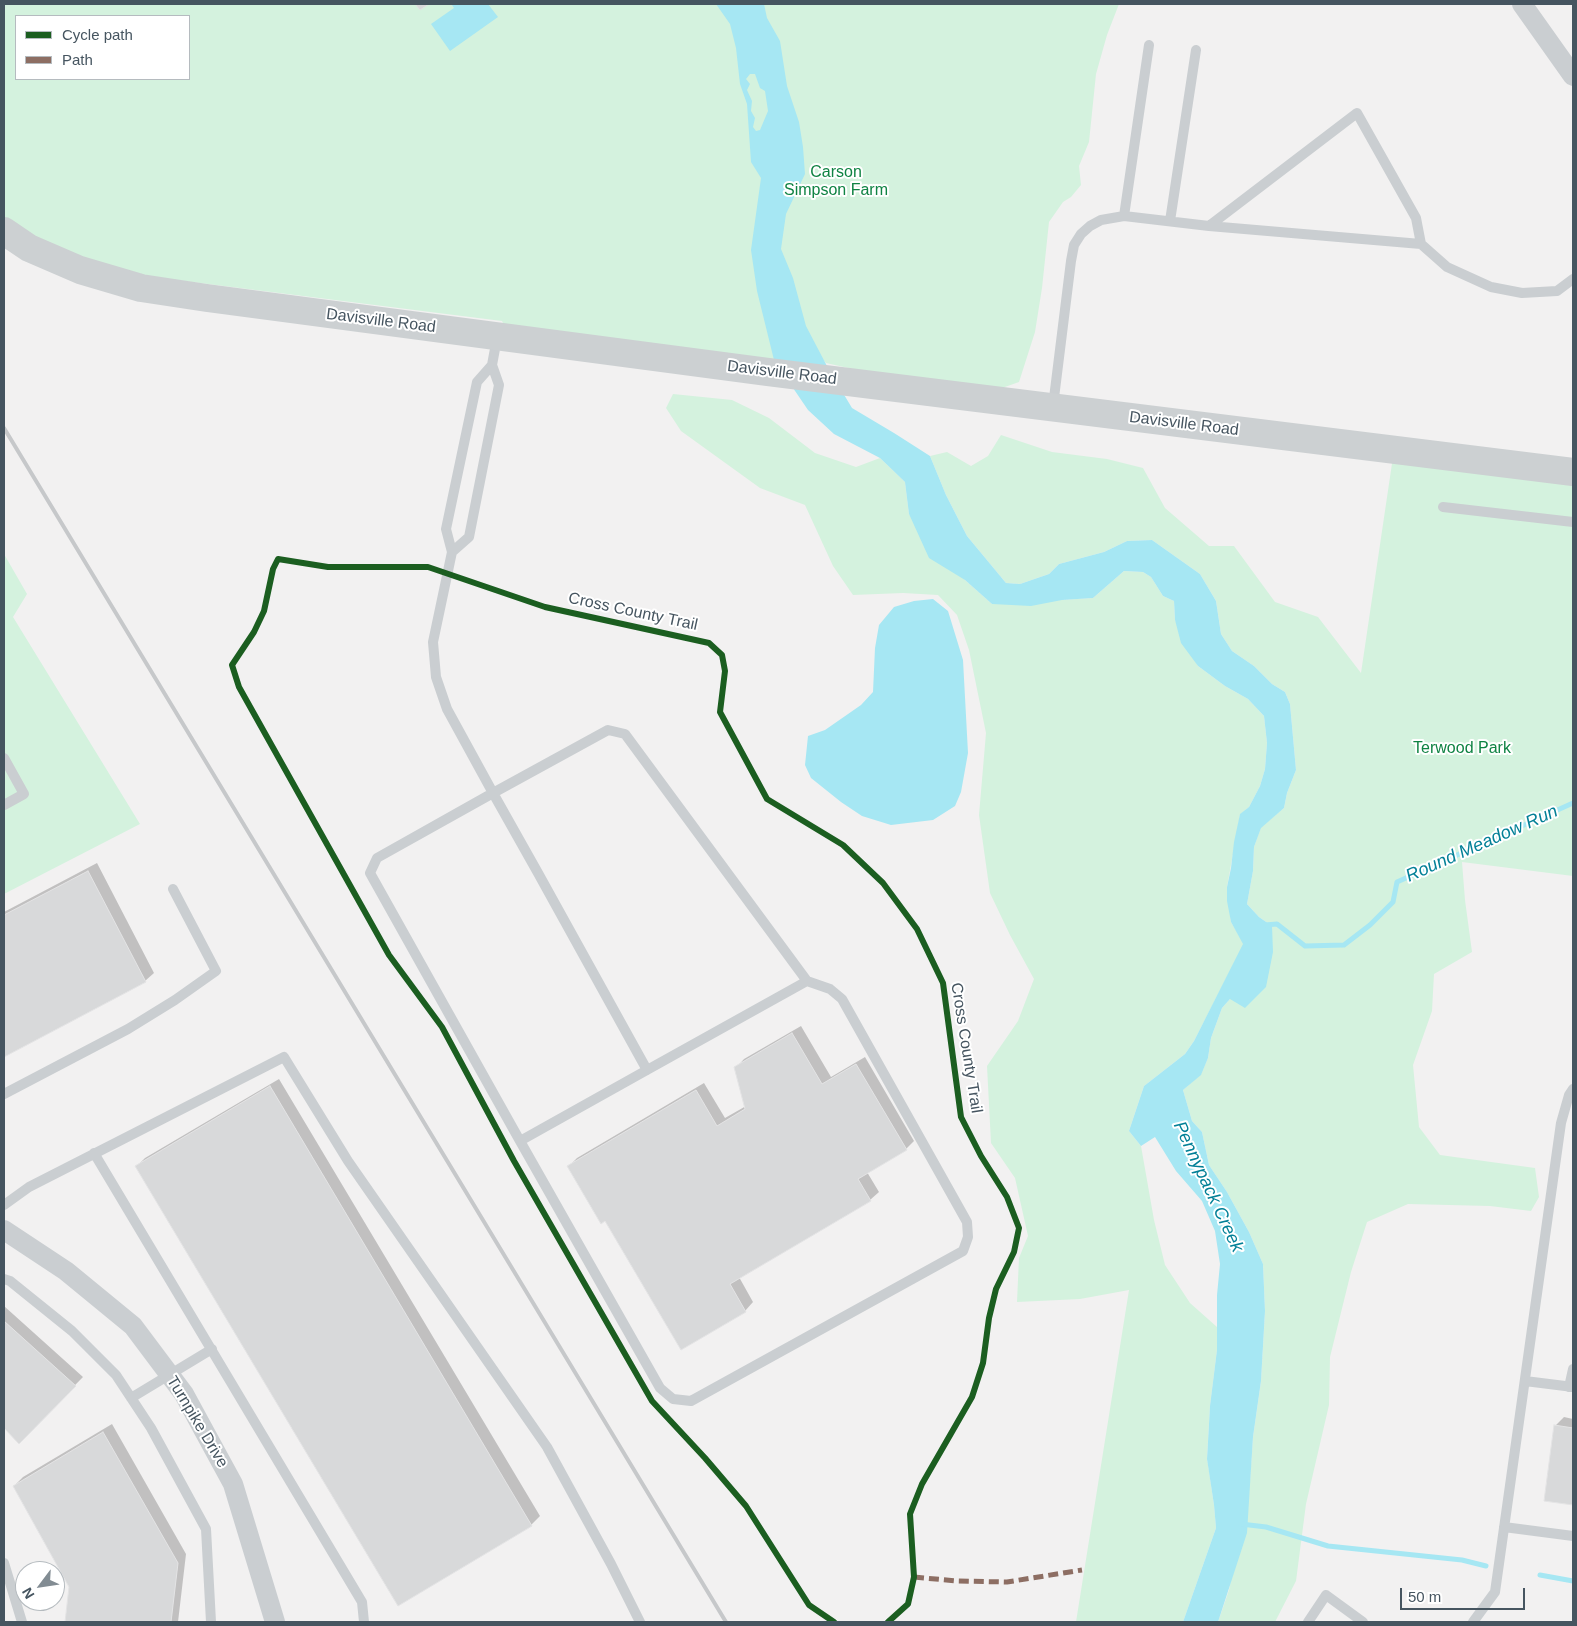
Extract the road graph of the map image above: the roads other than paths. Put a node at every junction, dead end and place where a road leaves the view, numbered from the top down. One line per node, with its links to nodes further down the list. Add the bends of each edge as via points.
1 (1522, 4): 4 (street)
2 (1149, 45): 5 (lane)
3 (1196, 50): 6 (lane)
4 (1573, 76)
5 (1124, 216): 6 (lane); 13 (lane, via 1101,220 1090,226 1074,246)
6 (1170, 221): 7 (lane)
7 (1209, 226): 9 (lane); 9 (lane, via 1357,113 1416,218)
8 (4, 231): 11 (street, Davisville Road, via 29,248 80,270 141,288)
9 (1421, 244): 10 (lane, via 1447,266 1491,287 1522,293 1557,291)
10 (1573, 279)
11 (497, 337): 12 (lane); 13 (street, Davisville Road)
12 (492, 365): 17 (lane, via 477,382 467,428 446,529); 17 (lane, via 499,385 469,537)
13 (1053, 407): 14 (street, Davisville Road)
14 (1573, 472)
15 (1443, 507): 16 (lane)
16 (1573, 522)
17 (452, 552): 19 (lane, via 434,642 436,677 447,709)
18 (4, 758): 20 (lane, via 24,794)
19 (493, 793): 22 (lane, via 608,730 625,734); 23 (lane); 26 (lane, via 377,858 370,873)
20 (4, 805)
21 (173, 889): 25 (lane, via 216,971 128,1029)
22 (807, 981): 23 (lane); 26 (lane, via 830,989 842,999 967,1222 968,1237 962,1251 691,1401 673,1399 660,1388)
23 (647, 1070): 26 (lane)
24 (1573, 1090): 34 (lane, via 1561,1123)
25 (4, 1094)
26 (520, 1141)
27 (94, 1153): 28 (lane, via 29,1187); 31 (lane); 44 (lane, via 284,1057 348,1160 546,1447)
28 (4, 1205)
29 (4, 1230): 33 (street, Turnpike Drive, via 66,1271 133,1326)
30 (4, 1279): 36 (lane, via 10,1280 72,1331 116,1376)
31 (212, 1349): 33 (lane); 43 (lane, via 362,1602)
32 (1573, 1369): 35 (lane)
33 (169, 1374): 36 (lane); 42 (street, Turnpike Drive, via 184,1394 233,1484)
34 (1525, 1381): 35 (lane); 37 (lane)
35 (1571, 1387)
36 (131, 1398): 41 (lane, via 206,1529)
37 (1504, 1527): 38 (lane); 47 (lane, via 1495,1592)
38 (1573, 1536)
39 (4, 1563): 40 (lane)
40 (22, 1622)
41 (212, 1622)
42 (275, 1622)
43 (364, 1622)
44 (640, 1622)
45 (1308, 1622): 46 (lane, via 1326,1595)
46 (1363, 1622)
47 (1473, 1622)

